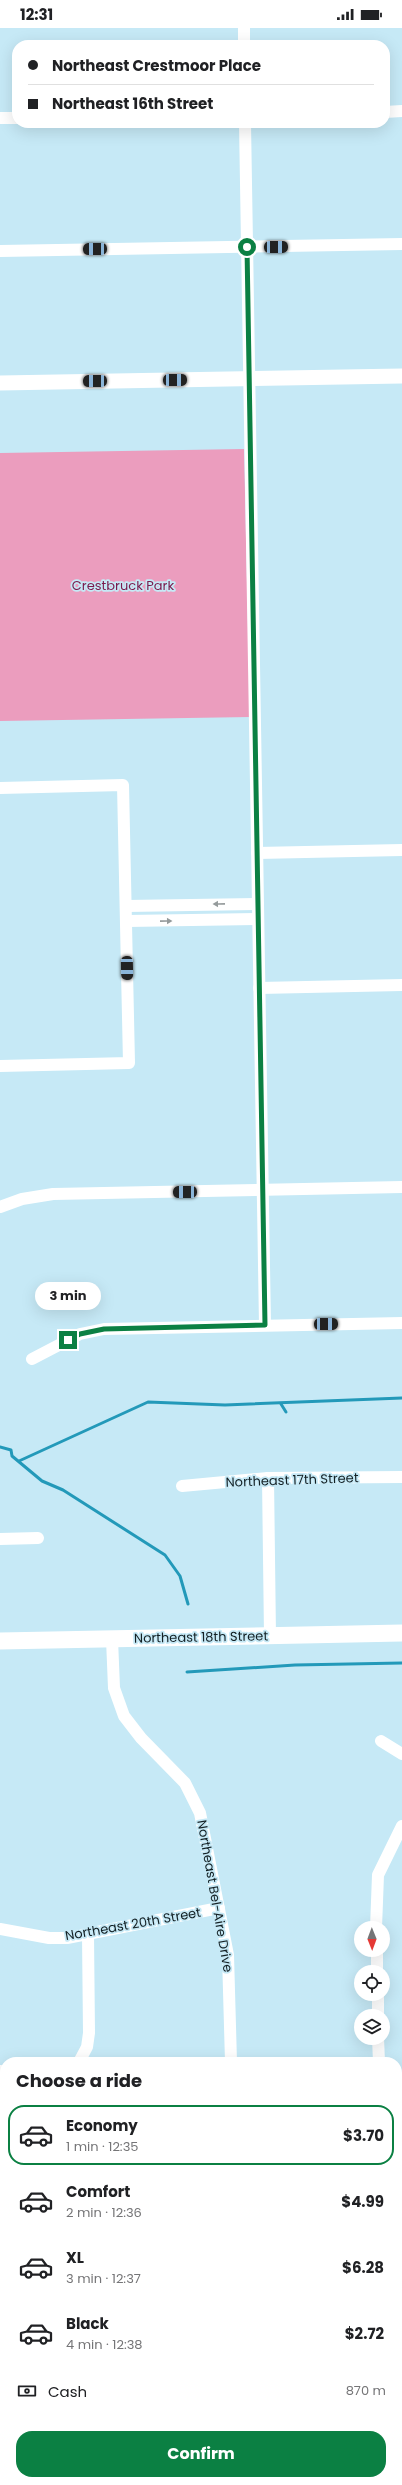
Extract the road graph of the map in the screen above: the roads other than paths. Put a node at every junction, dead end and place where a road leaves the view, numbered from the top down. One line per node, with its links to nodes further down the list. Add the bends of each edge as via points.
1 (244, 28): 2 (street)
2 (244, 40)
3 (390, 112): 4 (street)
4 (402, 112)
5 (0, 118): 6 (street)
6 (12, 118)
7 (246, 128): 9 (street)
8 (402, 244): 9 (street)
9 (247, 247): 10 (street); 12 (street)
10 (0, 251)
11 (402, 376): 12 (street)
12 (250, 379): 13 (street); 16 (street)
13 (0, 383)
14 (0, 788): 18 (street, via 123,785)
15 (402, 850): 16 (street)
16 (257, 853): 17 (street)
17 (258, 904): 18 (street, one-way to 18); 19 (street)
18 (126, 906): 20 (street)
19 (258, 919): 20 (street, one-way to 19); 22 (street)
20 (127, 921): 23 (street, via 129,1063)
21 (402, 985): 22 (street)
22 (259, 988): 25 (street)
23 (0, 1066)
24 (402, 1187): 25 (street)
25 (262, 1190): 26 (street, via 53,1194 22,1199); 28 (street)
26 (0, 1207)
27 (402, 1323): 28 (street)
28 (265, 1325): 29 (street, via 104,1329 80,1334)
29 (32, 1359)
30 (402, 1477): 31 (street, Northeast 17th Street)
31 (268, 1478): 32 (street, Northeast 17th Street); 36 (street)
32 (182, 1486)
33 (38, 1538): 34 (street)
34 (0, 1539)
35 (402, 1633): 36 (main road, Northeast 18th Street)
36 (270, 1636): 37 (main road, Northeast 18th Street)
37 (112, 1639): 38 (main road, Northeast 18th Street); 42 (street, Northeast Bel-Aire Drive, via 114,1688 118,1703 132,1727 174,1769 193,1797 205,1830)
38 (0, 1641)
39 (381, 1741): 40 (street)
40 (402, 1754)
41 (402, 1826): 43 (street, via 378,1875)
42 (219, 1908): 45 (street, Northeast 20th Street); 48 (street, Northeast Bel-Aire Drive, via 229,1965)
43 (376, 1921)
44 (0, 1930): 45 (street, Northeast 20th Street, via 49,1938)
45 (88, 1935): 47 (street, via 89,2033 87,2047)
46 (378, 2045): 49 (street)
47 (82, 2057)
48 (231, 2057)
49 (379, 2057)

